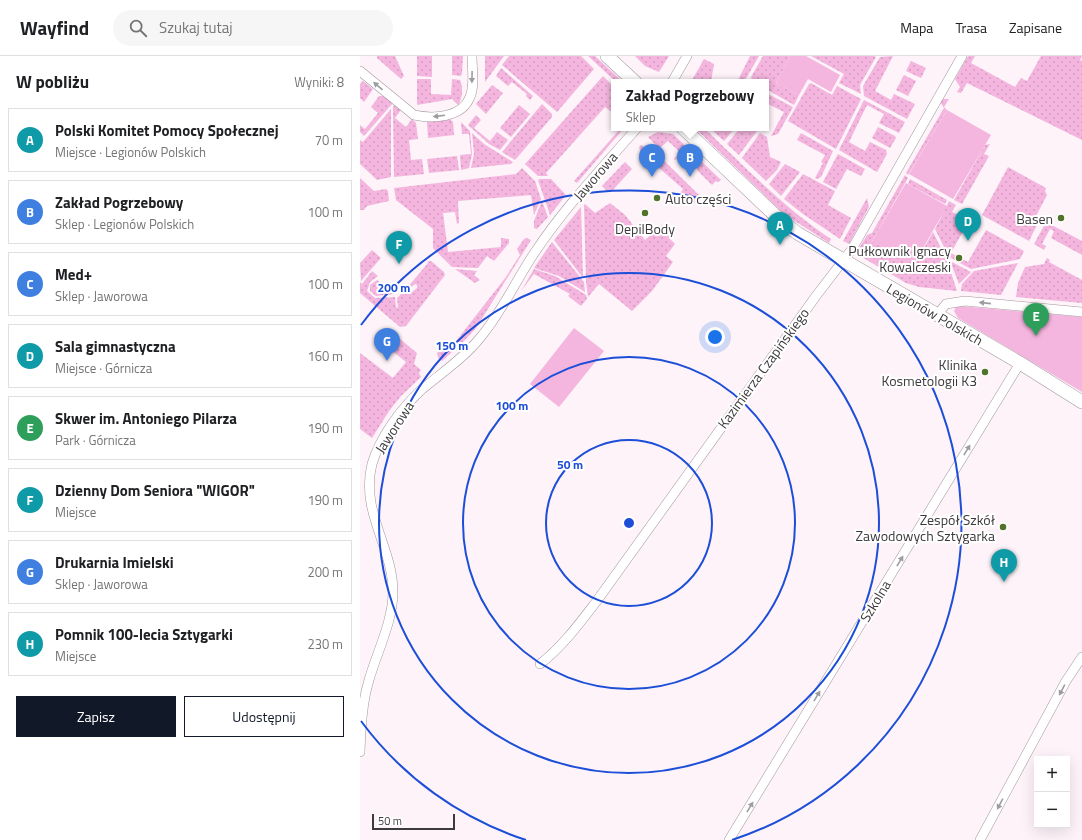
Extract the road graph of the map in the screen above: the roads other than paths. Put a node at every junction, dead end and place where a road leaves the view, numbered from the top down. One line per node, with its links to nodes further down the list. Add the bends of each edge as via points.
1 (472, 56): 5 (street, one-way to 5, via 470,97 454,113 425,118 414,115)
2 (607, 56): 6 (street)
3 (687, 56): 7 (street)
4 (962, 56): 10 (street, Kazimierza Czapińskiego, via 852,249)
5 (360, 71)
6 (632, 79)
7 (674, 79)
8 (634, 131): 15 (street, Jaworowa, via 555,223 478,341 414,397 397,418 374,459)
9 (686, 131): 10 (street, Legionów Polskich, via 779,219)
10 (843, 260): 12 (street, Legionów Polskich); 17 (street, Kazimierza Czapińskiego, via 596,602 551,656)
11 (1082, 312): 12 (street, one-way to 12, via 965,300 946,304)
12 (937, 315): 13 (street, Legionów Polskich)
13 (1020, 363): 14 (street, Legionów Polskich); 19 (street, Szkolna, one-way to 13)
14 (1082, 402)
15 (364, 486): 18 (street, Jaworowa, via 388,563 393,592 389,617 367,689)
16 (1082, 656): 20 (street, one-way to 20)
17 (540, 664)
18 (360, 752)
19 (729, 840)
20 (980, 840)

